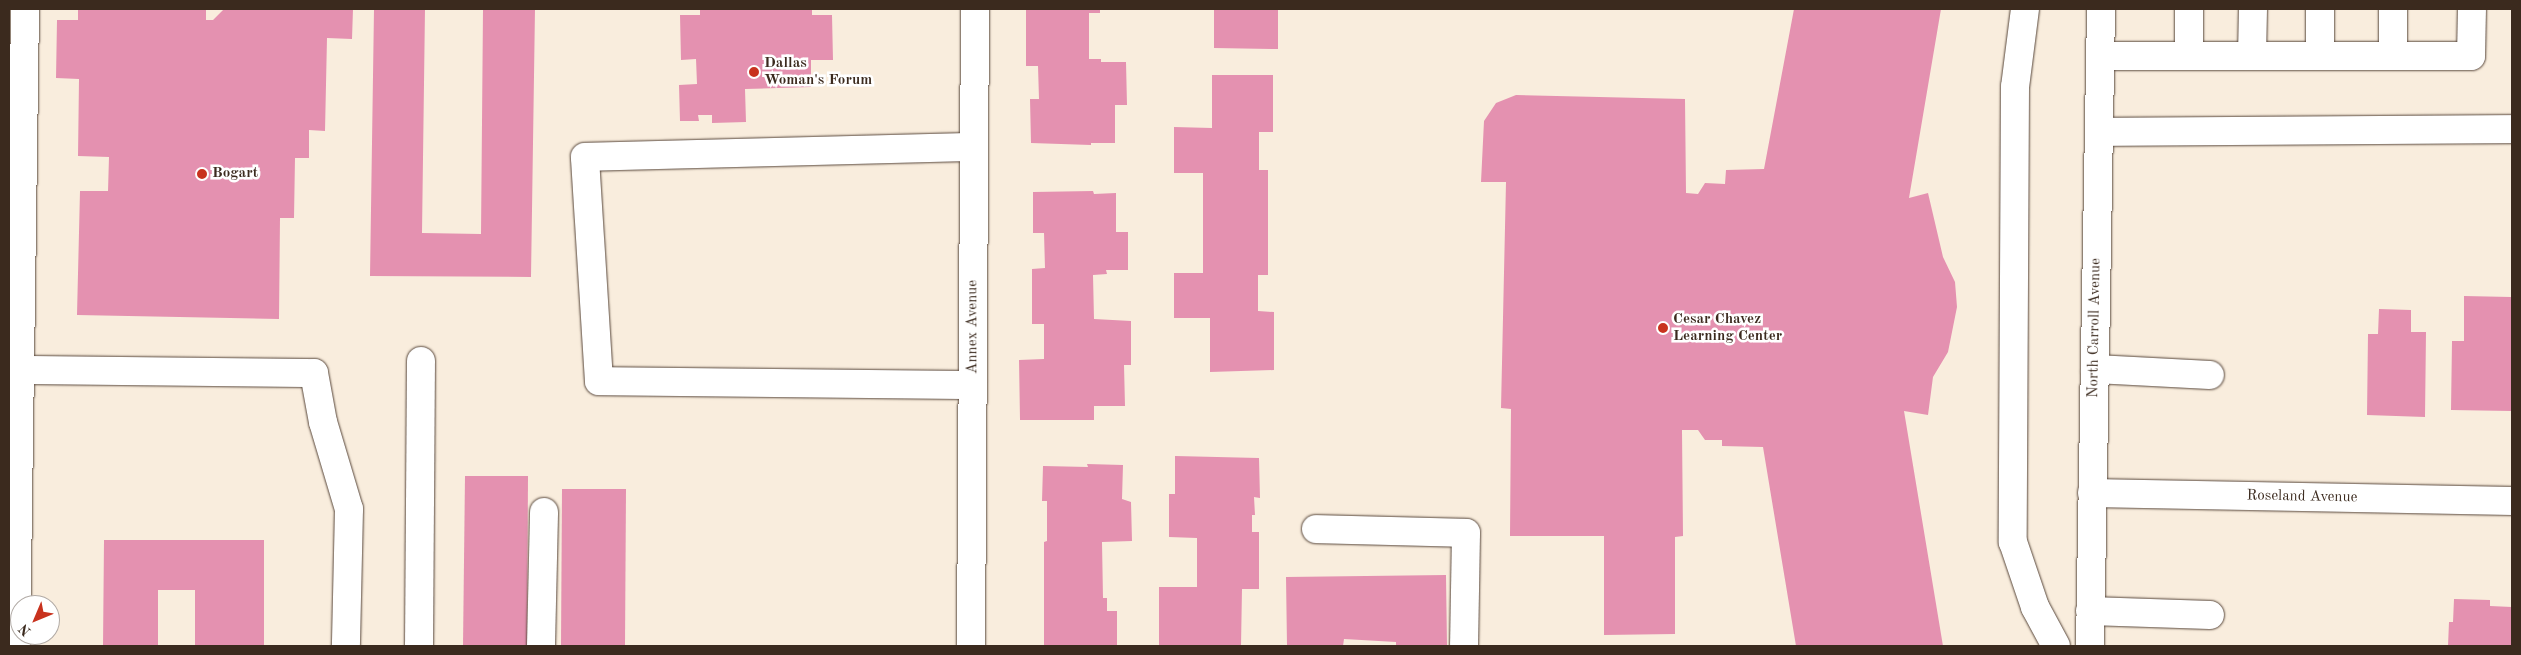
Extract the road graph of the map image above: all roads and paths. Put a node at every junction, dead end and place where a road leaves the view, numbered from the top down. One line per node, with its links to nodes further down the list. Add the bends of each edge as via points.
1 (24, 9): 20 (street)
2 (975, 9): 17 (street, Annex Avenue)
3 (2025, 9): 35 (street, via 2015,87 2013,542 2035,607)
4 (2101, 9): 10 (street, North Carroll Avenue)
5 (2189, 9): 11 (street)
6 (2252, 9): 12 (street)
7 (2320, 9): 13 (street)
8 (2393, 9): 14 (street)
9 (2472, 9): 14 (street, via 2471,56)
10 (2100, 56): 11 (street); 16 (street, North Carroll Avenue)
11 (2189, 56): 12 (street)
12 (2252, 56): 13 (street)
13 (2320, 56): 14 (street)
14 (2393, 56)
15 (2512, 129): 16 (street)
16 (2098, 132): 19 (street, North Carroll Avenue)
17 (974, 147): 22 (street, Annex Avenue); 22 (street, via 585,157 599,381)
18 (422, 361): 31 (street)
19 (2095, 369): 21 (street); 23 (street, North Carroll Avenue)
20 (21, 370): 29 (street); 30 (street, via 314,373 323,422 349,509)
21 (2210, 375)
22 (973, 384): 33 (street, Annex Avenue)
23 (2092, 493): 24 (street, Roseland Avenue); 27 (street, North Carroll Avenue)
24 (2512, 501)
25 (544, 512): 32 (street)
26 (1316, 529): 34 (street, via 1466,533)
27 (2090, 612): 28 (street); 36 (street, North Carroll Avenue)
28 (2210, 615)
29 (16, 646)
30 (346, 646)
31 (419, 646)
32 (541, 646)
33 (971, 646)
34 (1464, 646)
35 (2056, 646)
36 (2090, 646)

